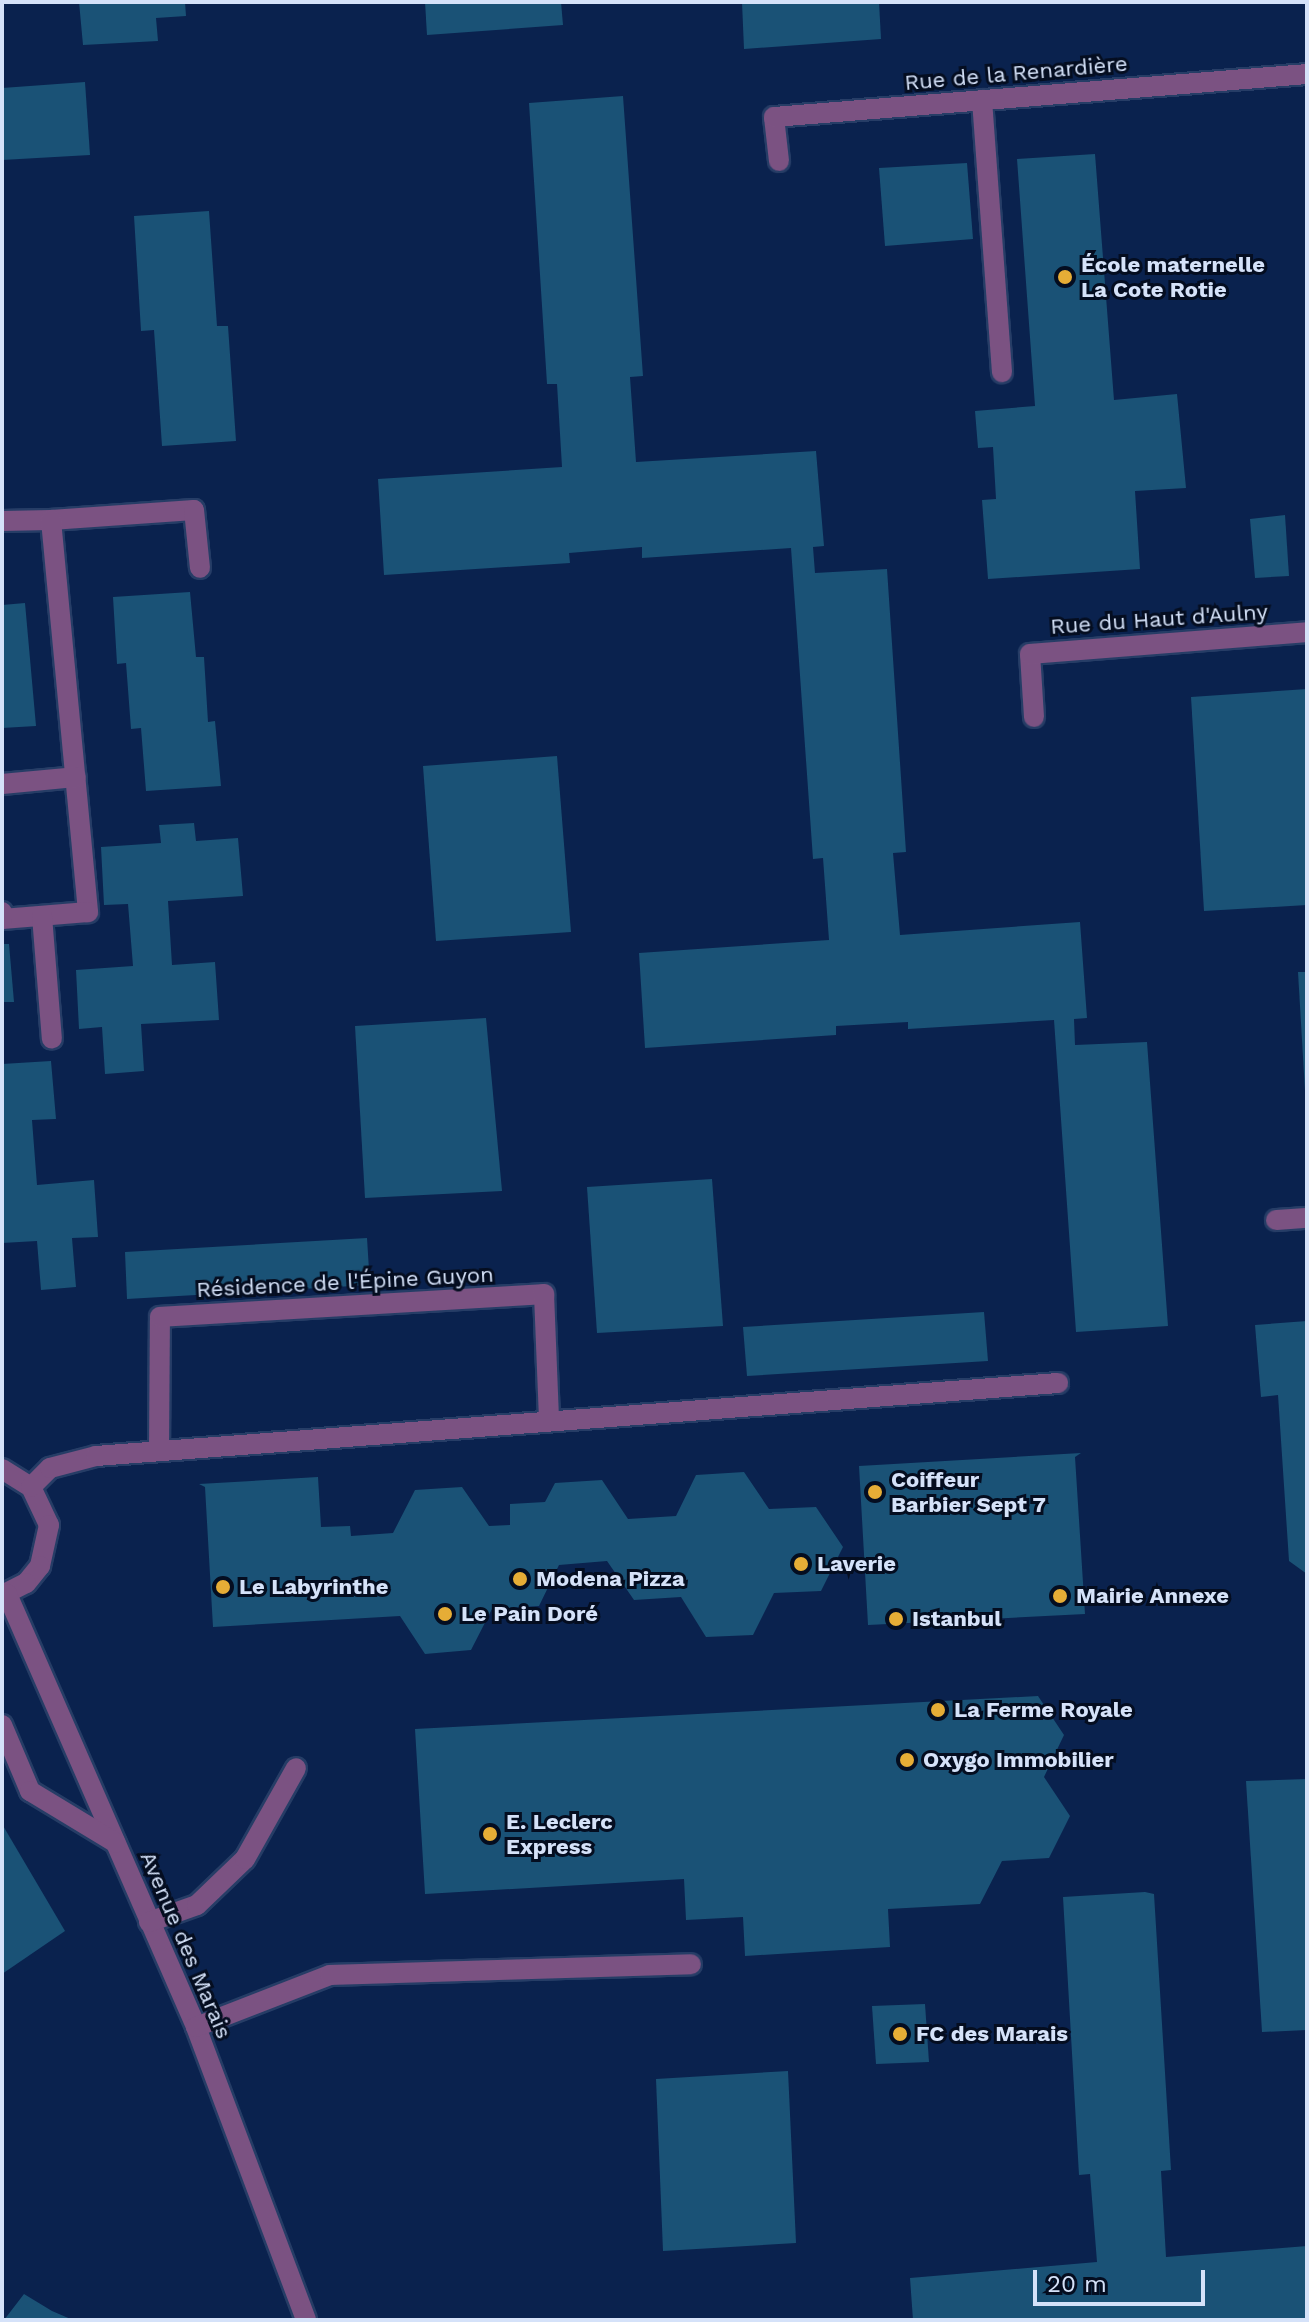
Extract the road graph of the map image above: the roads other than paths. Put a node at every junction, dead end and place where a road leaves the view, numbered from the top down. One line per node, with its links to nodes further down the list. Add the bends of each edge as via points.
1 (1307, 74): 2 (street, Rue de la Renardière)
2 (982, 100): 3 (street, Rue de la Renardière, via 774,117); 4 (street)
3 (779, 161)
4 (1002, 372)
5 (51, 520): 6 (street); 7 (street, via 194,510); 10 (street)
6 (2, 521)
7 (200, 568)
8 (1307, 632): 9 (street, Rue du Haut d'Aulny, via 1030,654)
9 (1034, 717)
10 (76, 777): 11 (street); 13 (street, via 88,912)
11 (2, 784)
12 (2, 912): 13 (street, via 2,919)
13 (42, 916): 14 (street)
14 (52, 1039)
15 (1307, 1218): 16 (street)
16 (1276, 1220)
17 (1058, 1383): 18 (street)
18 (549, 1418): 19 (street); 19 (street, Résidence de l'Épine Guyon, via 544,1294 160,1317)
19 (159, 1451): 21 (street, via 96,1456 50,1468)
20 (2, 1469): 21 (street)
21 (31, 1487): 22 (street, Avenue des Marais, via 49,1525 47,1546 40,1566)
22 (5, 1595): 25 (street, Avenue des Marais)
23 (2, 1725): 25 (street, via 30,1791)
24 (296, 1768): 26 (street, via 245,1859 197,1905)
25 (116, 1843): 26 (street, Avenue des Marais)
26 (149, 1922): 28 (street, Avenue des Marais)
27 (691, 1964): 28 (street, via 330,1975)
28 (196, 2027): 29 (street, Avenue des Marais)
29 (306, 2320)

